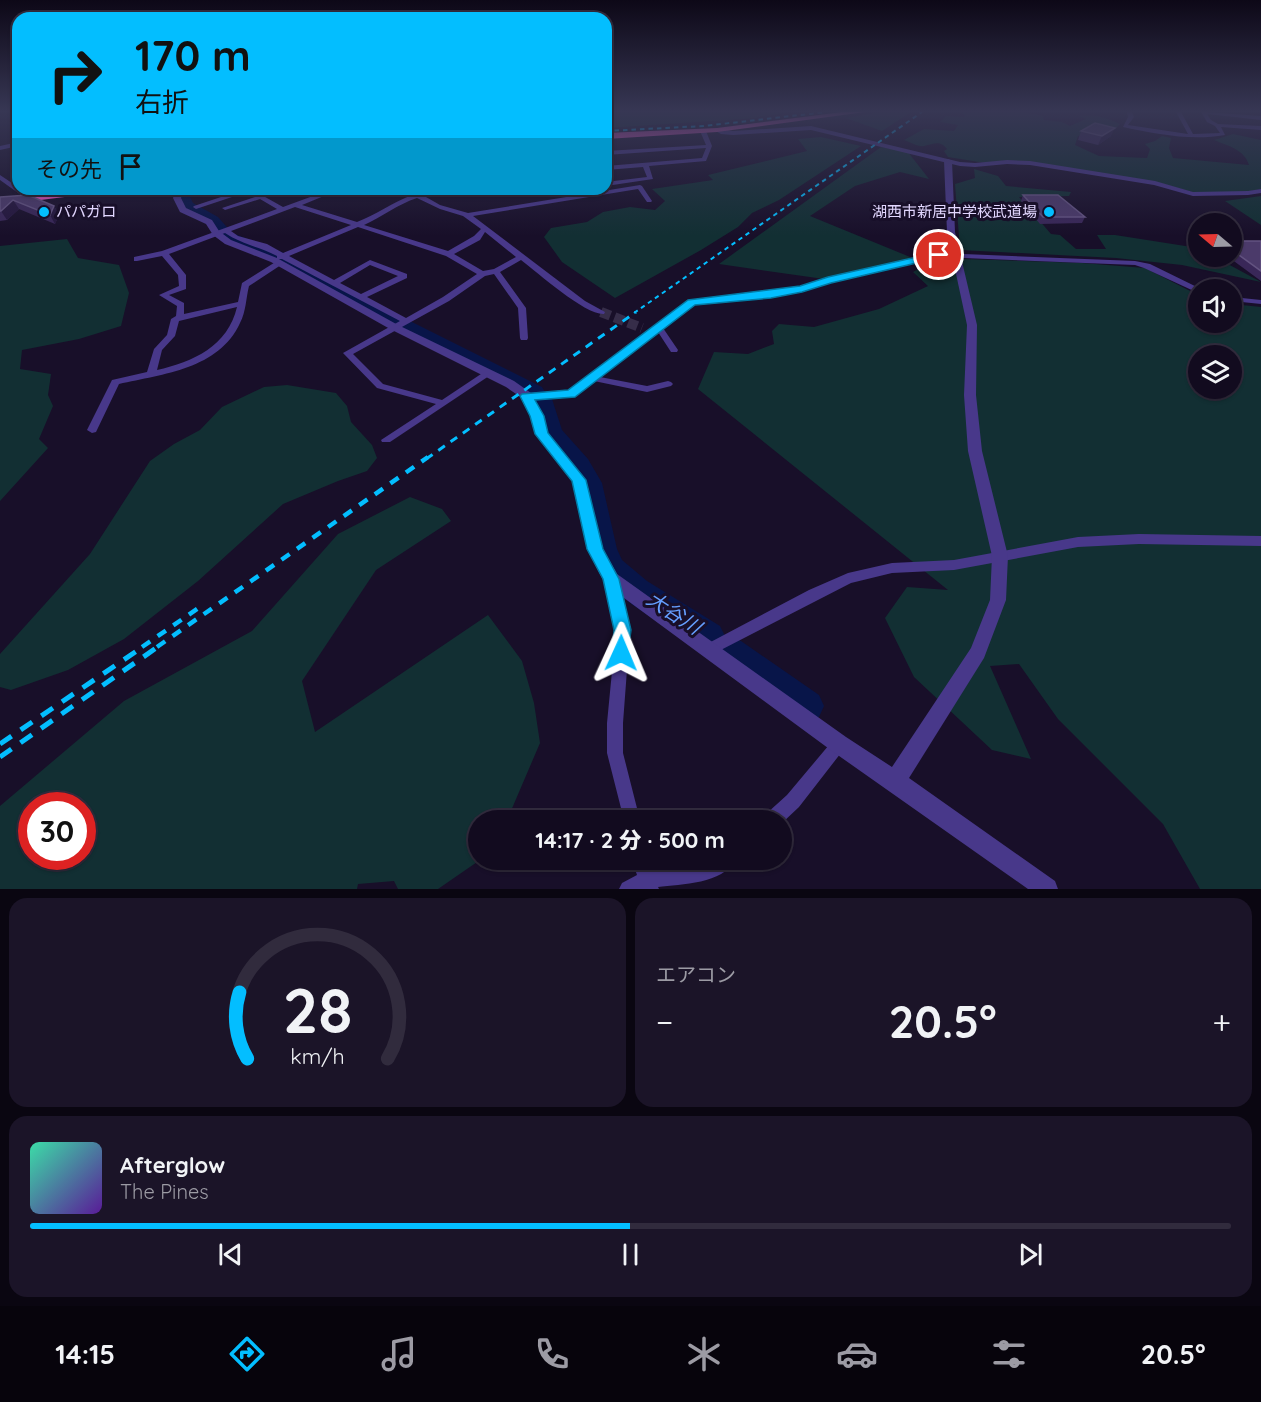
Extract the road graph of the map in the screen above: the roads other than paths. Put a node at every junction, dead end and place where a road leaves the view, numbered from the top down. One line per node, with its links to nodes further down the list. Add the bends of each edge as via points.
1 (706, 153): 4 (street, via 704,160)
2 (917, 153): 3 (street)
3 (948, 161): 8 (street, via 975,165 1030,164 1155,183 1193,194); 31 (street, via 951,232)
4 (645, 165): 5 (street); 6 (street, via 651,178)
5 (612, 168)
6 (612, 183)
7 (612, 191): 19 (street, via 639,187)
8 (1261, 191)
9 (24, 195): 18 (street)
10 (56, 195): 18 (highway)
11 (178, 195): 28 (street, via 183,210)
12 (232, 195): 22 (street)
13 (257, 195): 17 (street)
14 (322, 195): 21 (street)
15 (591, 195): 25 (street)
16 (416, 196): 25 (street); 26 (street)
17 (260, 197): 23 (street); 24 (street)
18 (24, 199): 20 (highway)
19 (649, 201)
20 (0, 202)
21 (296, 205): 24 (street); 26 (street)
22 (195, 207)
23 (225, 208)
24 (283, 210): 28 (street)
25 (470, 215): 27 (street)
26 (358, 226): 30 (street); 34 (street)
27 (485, 228): 30 (street, via 477,238); 32 (street)
28 (221, 231): 29 (street); 34 (street, via 228,242)
29 (164, 253): 33 (street); 44 (street, via 182,275 183,286 163,295 181,305)
30 (449, 254): 36 (street)
31 (956, 254): 38 (street, via 1135,263); 48 (street, via 771,295 692,302); 60 (street, via 972,325 970,395 975,451)
32 (521, 257): 35 (street); 43 (street)
33 (137, 259)
34 (279, 259): 37 (street); 42 (street, via 244,285); 46 (street)
35 (496, 271): 36 (street); 49 (street, via 522,308)
36 (482, 274): 45 (street)
37 (335, 283): 39 (street); 39 (street, via 370,262 404,276)
38 (1188, 285)
39 (362, 297): 45 (street)
40 (1242, 300): 41 (street)
41 (1261, 302)
42 (240, 304): 44 (street); 51 (street, via 237,323 224,343 198,362)
43 (600, 312)
44 (180, 318): 51 (street, via 171,336 158,349)
45 (406, 321): 46 (street)
46 (394, 327): 52 (street); 56 (street, via 347,352 380,386)
47 (642, 328): 48 (street)
48 (656, 330): 50 (street); 53 (street)
49 (524, 338)
50 (674, 350)
51 (152, 374): 57 (street, via 115,382)
52 (487, 374): 55 (street); 56 (street)
53 (593, 378): 54 (street, via 647,389); 55 (street, via 571,394)
54 (668, 384)
55 (527, 396): 61 (street, via 542,434 579,480 595,549)
56 (444, 403): 58 (street)
57 (92, 430)
58 (387, 440)
59 (1261, 541): 60 (street, via 1078,542)
60 (1000, 556): 62 (street, via 954,565 892,568 848,578); 64 (street, via 998,600 978,652)
61 (611, 579): 62 (street); 65 (street, via 623,630 615,753)
62 (710, 649): 63 (street)
63 (839, 744): 64 (street); 66 (street)
64 (895, 781): 71 (street)
65 (629, 810)
66 (783, 810)
67 (644, 870): 69 (street)
68 (710, 870): 69 (street)
69 (648, 885): 70 (street)
70 (628, 889)
71 (1047, 889)

